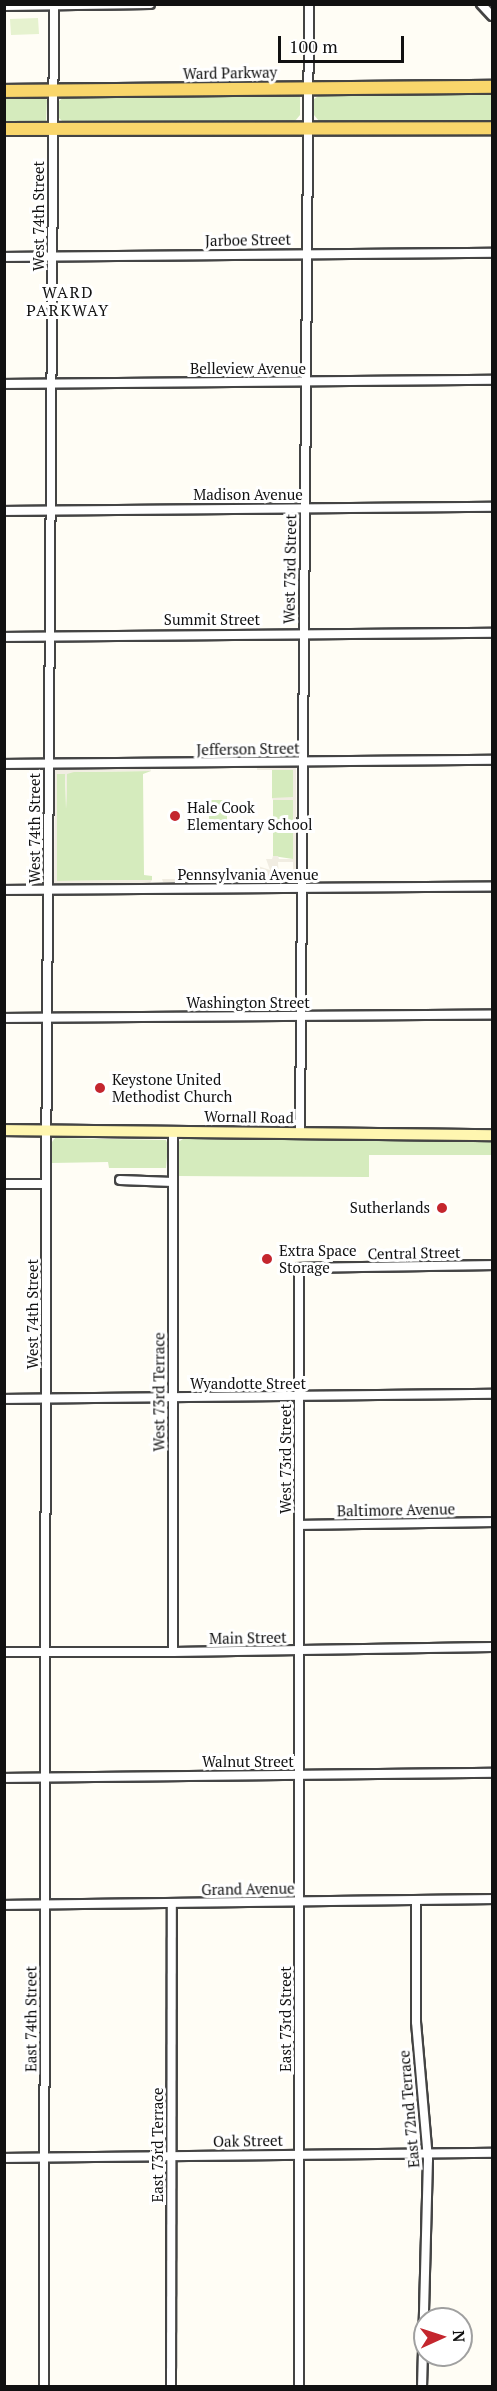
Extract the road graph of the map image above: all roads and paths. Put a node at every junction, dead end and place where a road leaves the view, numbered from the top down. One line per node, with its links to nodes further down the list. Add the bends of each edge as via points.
1 (150, 4): 4 (street)
2 (309, 4): 7 (street, West 73rd Street)
3 (481, 4): 6 (street)
4 (54, 5): 5 (street); 10 (street, West 74th Street)
5 (4, 6)
6 (492, 16)
7 (309, 87): 8 (main road, Ward Parkway); 10 (main road, Ward Parkway); 11 (street, West 73rd Street)
8 (492, 87)
9 (4, 91): 10 (main road, Ward Parkway)
10 (54, 91): 14 (street, West 74th Street)
11 (308, 128): 12 (main road); 14 (main road); 15 (street, West 73rd Street)
12 (492, 128)
13 (4, 129): 14 (main road)
14 (53, 129): 18 (street, West 74th Street)
15 (307, 253): 16 (street, Jarboe Street); 18 (street, Jarboe Street); 20 (street, West 73rd Street)
16 (492, 253)
17 (4, 257): 18 (street, Jarboe Street)
18 (52, 257): 22 (street, West 74th Street)
19 (492, 380): 20 (street, Belleview Avenue)
20 (306, 382): 22 (street, Belleview Avenue); 24 (street, West 73rd Street)
21 (4, 384): 22 (street, Belleview Avenue)
22 (52, 384): 25 (street, West 74th Street)
23 (492, 507): 24 (street, Madison Avenue)
24 (304, 509): 25 (street, Madison Avenue); 28 (street, West 73rd Street)
25 (50, 510): 26 (street, Madison Avenue); 30 (street, West 74th Street)
26 (4, 511)
27 (492, 633): 28 (street, Summit Street)
28 (303, 634): 30 (street, Summit Street); 32 (street, West 73rd Street)
29 (4, 637): 30 (street, Summit Street)
30 (50, 637): 34 (street, West 74th Street)
31 (492, 760): 32 (street, Jefferson Street)
32 (301, 762): 34 (street, Jefferson Street); 36 (street, West 73rd Street)
33 (4, 764): 34 (street, Jefferson Street)
34 (49, 764): 38 (street, West 74th Street)
35 (492, 887): 36 (street, Pennsylvania Avenue)
36 (303, 888): 38 (street, Pennsylvania Avenue); 41 (street, West 73rd Street)
37 (4, 890): 38 (street, Pennsylvania Avenue)
38 (48, 890): 40 (street, West 74th Street)
39 (492, 1015): 41 (street, Washington Street)
40 (48, 1017): 41 (street, Washington Street); 42 (street, Washington Street); 44 (street, West 74th Street)
41 (301, 1017): 46 (street, West 73rd Street)
42 (4, 1018)
43 (4, 1130): 44 (main road, Wornall Road)
44 (47, 1130): 45 (main road, Wornall Road); 51 (street, West 74th Street)
45 (173, 1132): 46 (main road, Wornall Road); 49 (street, West 73rd Terrace)
46 (300, 1133): 47 (main road, Wornall Road)
47 (492, 1135)
48 (120, 1180): 49 (street)
49 (173, 1182): 55 (street, West 73rd Terrace)
50 (4, 1184): 51 (street)
51 (46, 1184): 58 (street, West 74th Street)
52 (492, 1265): 53 (street, Central Street)
53 (299, 1268): 56 (street, West 73rd Street)
54 (492, 1394): 56 (street, Wyandotte Street)
55 (173, 1398): 56 (street, Wyandotte Street); 58 (street, Wyandotte Street); 65 (street, West 73rd Terrace)
56 (299, 1398): 60 (street, West 73rd Street)
57 (4, 1399): 58 (street, Wyandotte Street)
58 (46, 1399): 62 (street, West 74th Street)
59 (492, 1522): 60 (street, Baltimore Avenue)
60 (299, 1525): 63 (street, West 73rd Street)
61 (492, 1647): 63 (street, Main Street)
62 (45, 1651): 64 (street, Main Street); 65 (street, Main Street); 69 (street, East 74th Street)
63 (299, 1651): 65 (street, Main Street); 67 (street, East 73rd Street)
64 (4, 1652)
65 (173, 1652)
66 (492, 1773): 67 (street, Walnut Street)
67 (299, 1776): 69 (street, Walnut Street); 72 (street, East 73rd Street)
68 (4, 1778): 69 (street, Walnut Street)
69 (46, 1778): 75 (street, East 74th Street)
70 (492, 1899): 71 (street, Grand Avenue)
71 (416, 1900): 72 (street, Grand Avenue); 76 (street, East 72nd Terrace, via 416,2022)
72 (299, 1902): 73 (street, Grand Avenue); 78 (street, East 73rd Street)
73 (172, 1904): 75 (street, Grand Avenue); 79 (street, East 73rd Terrace)
74 (4, 1905): 75 (street, Grand Avenue)
75 (45, 1905): 81 (street, East 74th Street)
76 (426, 2153): 77 (street, Oak Street); 78 (street, Oak Street); 85 (street, East 72nd Terrace, via 429,2159)
77 (492, 2153)
78 (299, 2154): 79 (street, Oak Street); 84 (street, East 73rd Street)
79 (171, 2156): 81 (street, Oak Street); 83 (street, East 73rd Terrace)
80 (4, 2158): 81 (street, Oak Street)
81 (43, 2158): 82 (street, East 74th Street)
82 (44, 2386)
83 (171, 2386)
84 (299, 2386)
85 (422, 2386)

